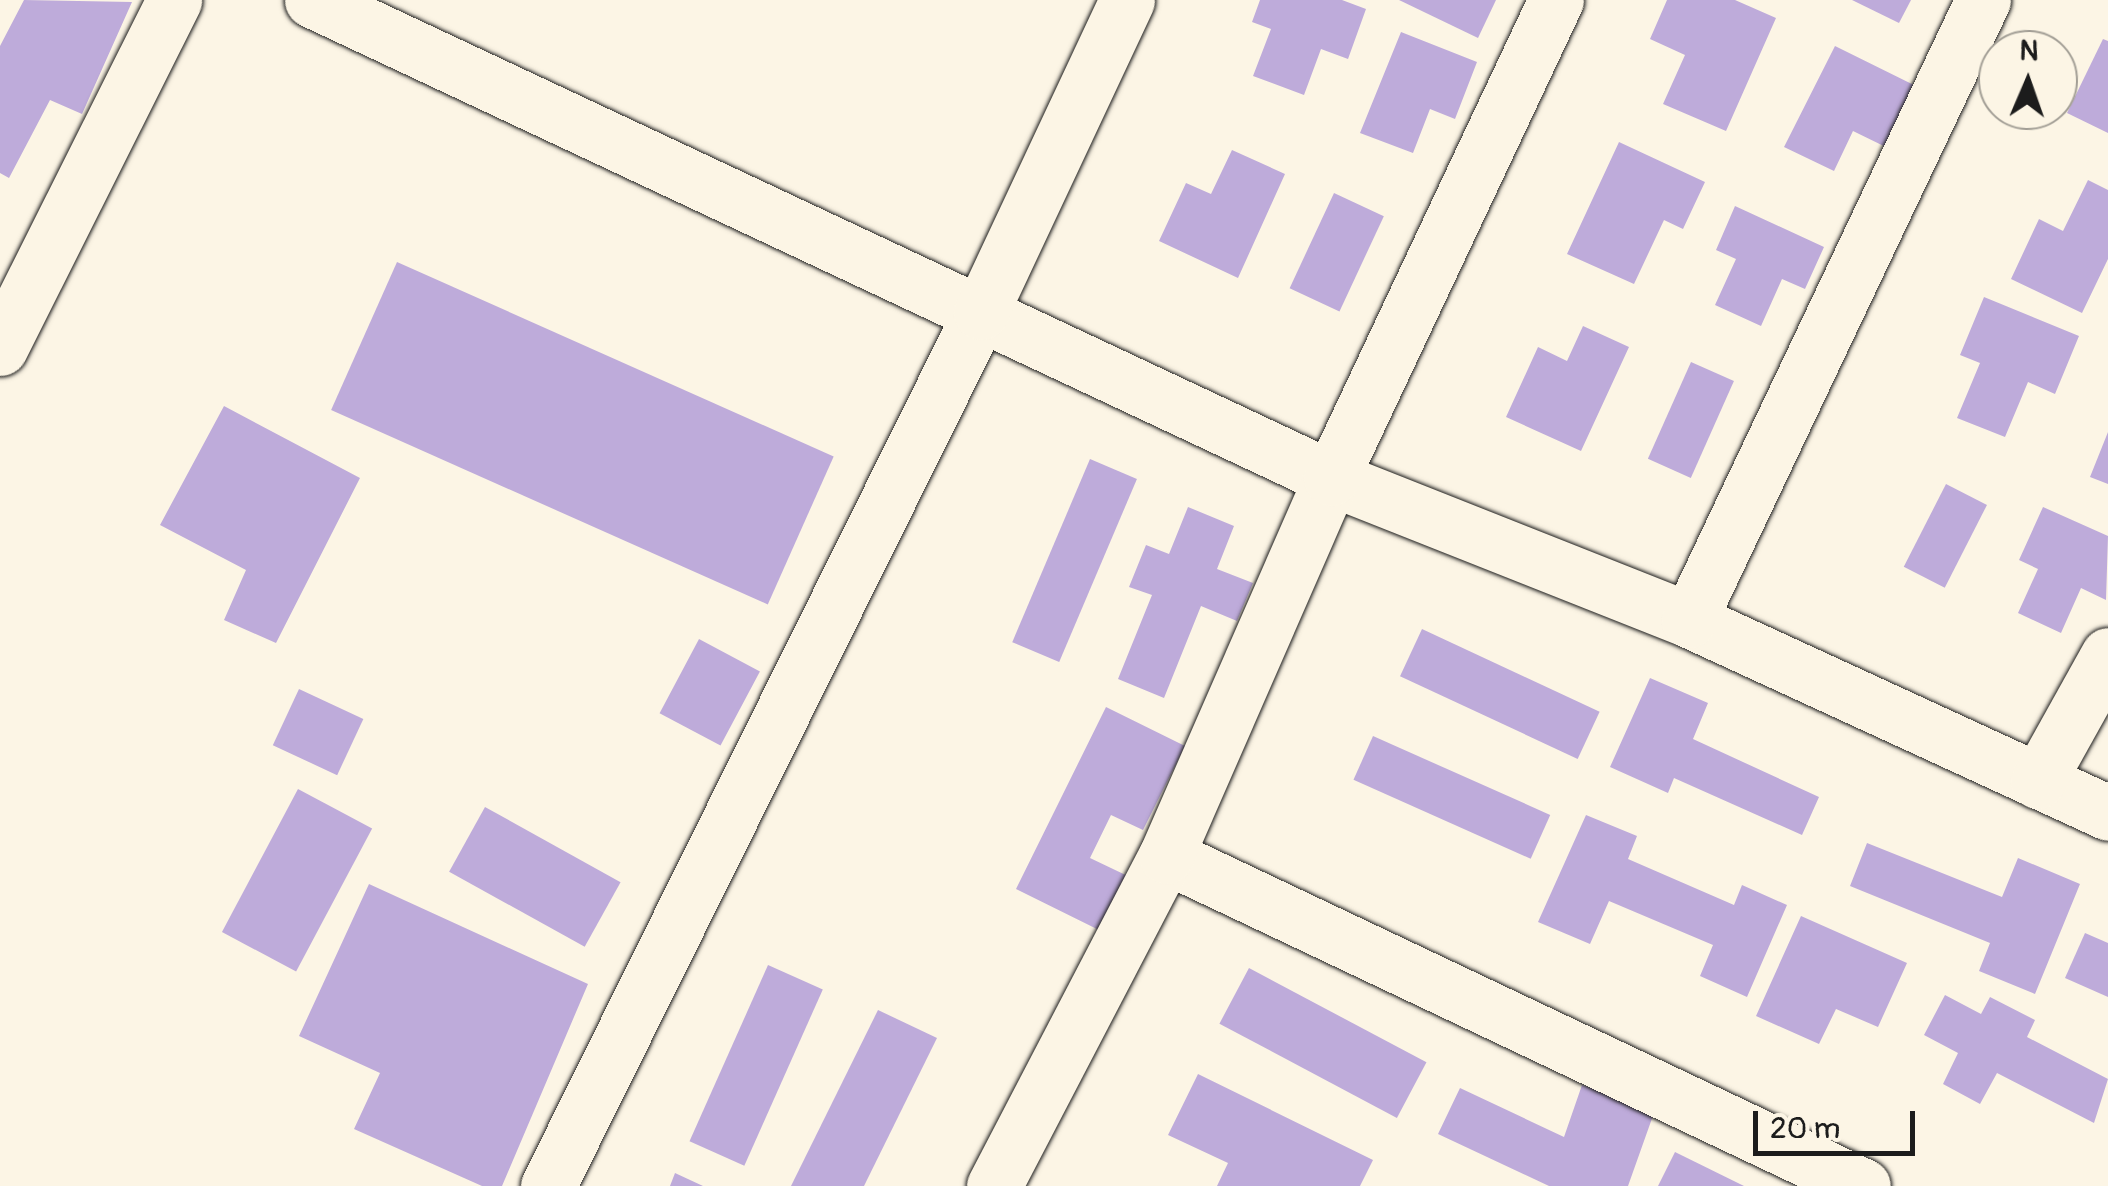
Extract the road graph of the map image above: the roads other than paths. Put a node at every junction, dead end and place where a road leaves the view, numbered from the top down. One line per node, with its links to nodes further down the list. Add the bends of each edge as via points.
1 (174, 0): 7 (street)
2 (312, 0): 6 (street)
3 (1128, 0): 6 (street)
4 (1556, 0): 8 (street)
5 (1983, 0): 9 (street)
6 (981, 312): 8 (street); 14 (street)
7 (2, 339)
8 (1331, 478): 9 (street); 13 (street)
9 (1689, 620): 11 (street)
10 (2108, 655): 11 (street)
11 (2038, 781): 12 (street)
12 (2108, 814)
13 (1166, 856): 15 (street); 16 (street)
14 (548, 1186)
15 (994, 1186)
16 (1863, 1186)

